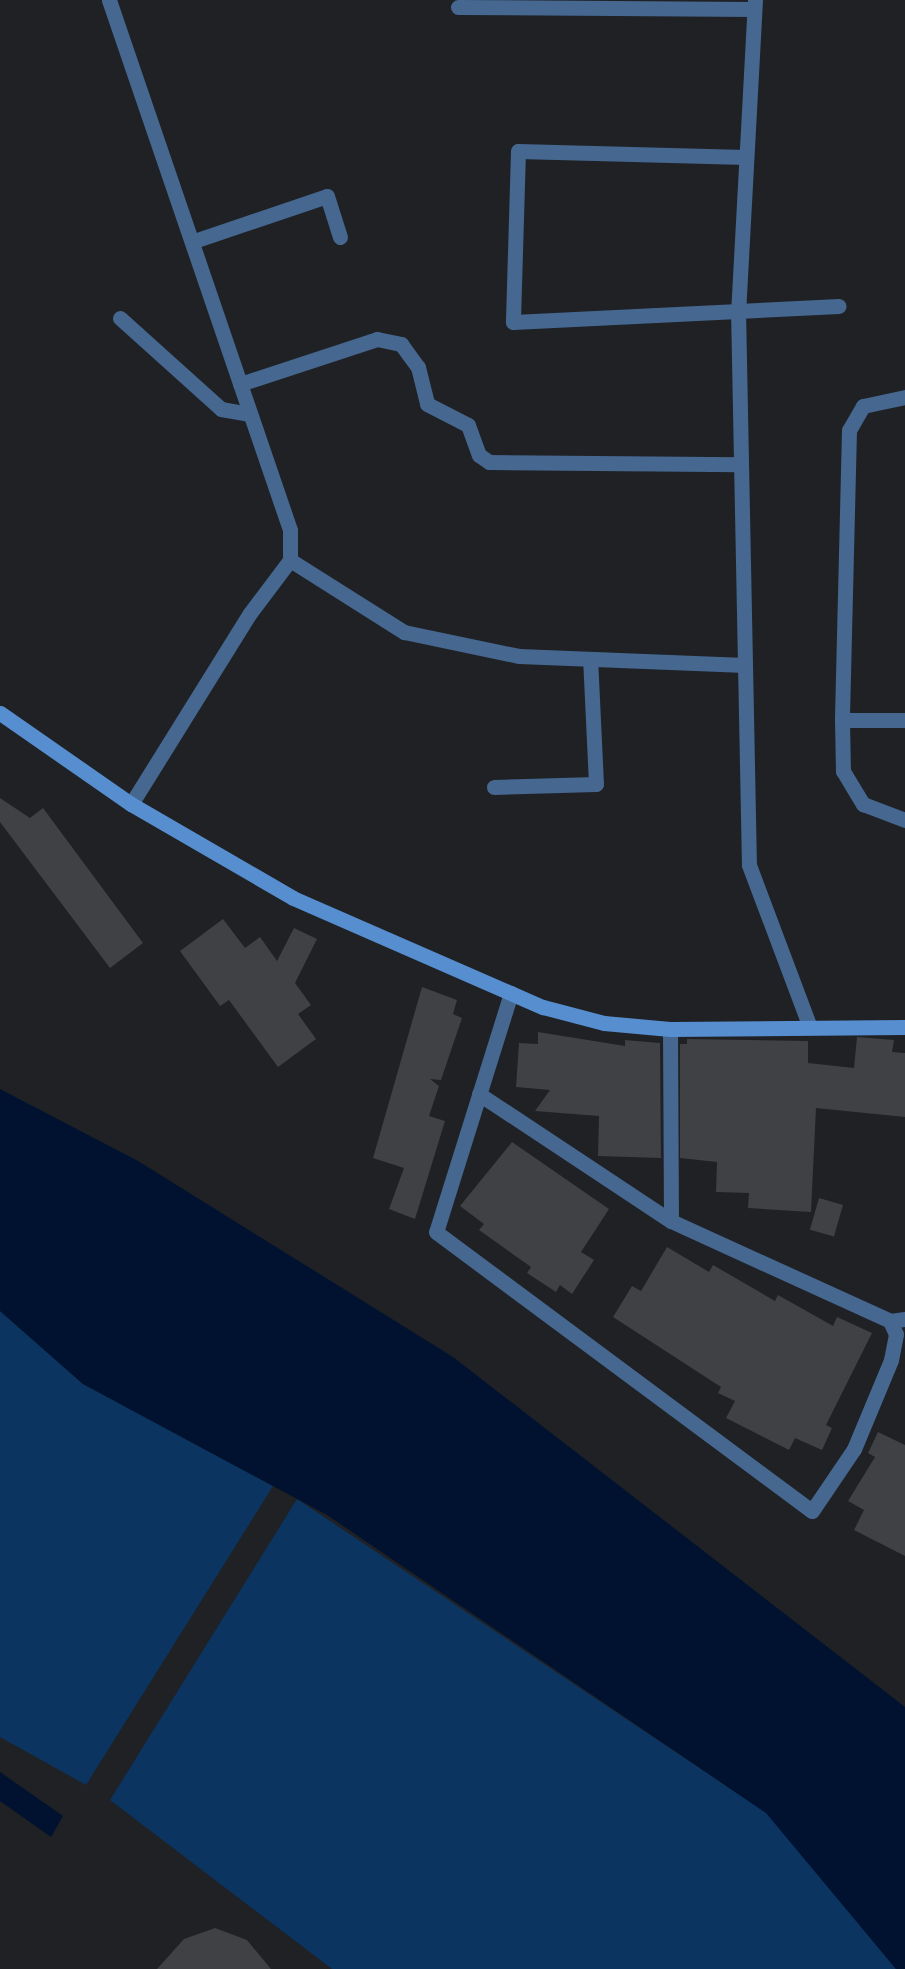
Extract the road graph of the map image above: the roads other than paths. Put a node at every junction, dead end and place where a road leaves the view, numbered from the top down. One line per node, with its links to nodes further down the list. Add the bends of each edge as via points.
1 (109, 0): 6 (street)
2 (755, 4): 3 (street); 4 (street)
3 (458, 7)
4 (746, 157): 8 (street); 8 (street, via 518,151 513,322)
5 (340, 237): 6 (street, via 327,196)
6 (194, 241): 10 (street)
7 (839, 306): 8 (street)
8 (738, 309): 13 (street)
9 (120, 318): 12 (street, via 221,410)
10 (240, 384): 12 (street); 13 (street, via 377,339 401,344 418,367 427,404 468,425 479,455 489,462)
11 (905, 397): 18 (street, via 863,406 849,430)
12 (249, 414): 14 (street, via 290,530)
13 (741, 464): 16 (street)
14 (290, 560): 15 (street, via 404,632 519,656); 21 (street, via 250,613)
15 (590, 659): 16 (street); 20 (street, via 596,784)
16 (746, 665): 24 (street, via 749,865)
17 (0, 713): 21 (street)
18 (842, 720): 19 (street); 22 (street, via 843,771 858,795 890,818)
19 (905, 720)
20 (494, 787)
21 (131, 804): 23 (street, via 293,898)
22 (905, 820)
23 (511, 993): 26 (street, via 604,1023); 27 (street)
24 (809, 1025): 25 (street); 26 (street)
25 (905, 1027)
26 (670, 1029): 28 (street)
27 (479, 1094): 28 (street); 29 (street, via 436,1232 812,1511 854,1449 887,1370)
28 (671, 1221): 29 (street)
29 (897, 1320)

